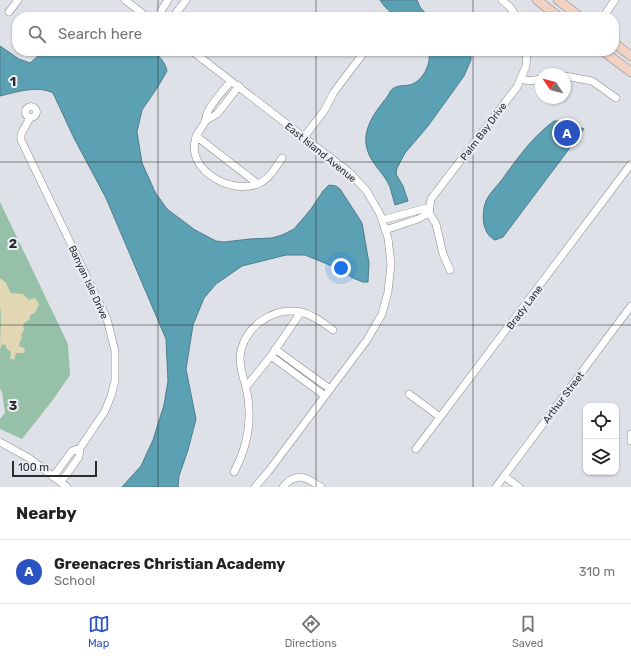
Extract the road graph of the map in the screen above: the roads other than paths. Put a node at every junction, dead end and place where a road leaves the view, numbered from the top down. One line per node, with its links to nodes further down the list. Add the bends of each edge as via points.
1 (18, 0): 9 (street)
2 (125, 0): 10 (street)
3 (169, 0): 11 (street)
4 (186, 0): 12 (street)
5 (502, 0): 13 (street)
6 (537, 0): 14 (main road)
7 (558, 0): 15 (main road)
8 (615, 0): 16 (street)
9 (9, 12)
10 (141, 12)
11 (160, 12)
12 (177, 12)
13 (514, 12)
14 (553, 12)
15 (574, 12)
16 (607, 12)
17 (619, 47): 22 (main road)
18 (198, 56): 27 (street, East Island Avenue)
19 (361, 56): 33 (street)
20 (527, 56): 25 (street, Palm Bay Drive)
21 (610, 56): 23 (main road)
22 (631, 56)
23 (631, 72)
24 (571, 77): 29 (street, via 592,81)
25 (521, 79): 26 (street); 37 (street, Palm Bay Drive, via 431,199)
26 (535, 80)
27 (231, 81): 28 (street, East Island Avenue); 31 (street, via 206,114)
28 (239, 86): 31 (street, via 217,114); 33 (street, East Island Avenue)
29 (616, 98)
30 (30, 118): 54 (street, Banyan Isle Drive, via 21,134 21,140 107,319 115,351 115,381 111,396 105,411)
31 (205, 122): 32 (street)
32 (196, 136): 36 (street); 36 (street, via 195,154 202,167 213,178 235,186)
33 (304, 137): 38 (street, East Island Avenue, via 349,172 366,190)
34 (282, 158): 36 (street)
35 (631, 164): 50 (street, Brady Lane)
36 (258, 184)
37 (430, 210): 38 (street); 39 (street, via 418,219); 40 (street)
38 (382, 220): 39 (street, East Island Avenue)
39 (385, 230): 47 (street, East Island Avenue, via 391,264 388,292 382,314 367,340)
40 (450, 270)
41 (631, 306): 57 (street, Arthur Street)
42 (301, 312): 43 (street, via 318,318); 44 (street); 46 (street, via 272,314 258,323 248,335 240,357)
43 (333, 330)
44 (275, 349): 45 (street); 47 (street)
45 (270, 356): 46 (street); 49 (street)
46 (246, 387): 56 (street, via 250,413 249,430 246,446)
47 (330, 389): 49 (street, East Island Avenue)
48 (409, 394): 50 (street)
49 (325, 396): 61 (street, East Island Avenue)
50 (440, 417): 55 (street, Brady Lane)
51 (631, 434): 52 (street)
52 (631, 441)
53 (0, 442): 58 (street, via 29,458)
54 (80, 448): 58 (street, Banyan Isle Drive, via 72,451); 59 (street, Banyan Isle Drive, via 79,457)
55 (416, 449)
56 (234, 472)
57 (504, 476): 64 (street, Arthur Street); 65 (street)
58 (53, 477): 59 (street)
59 (61, 482): 60 (street)
60 (67, 487)
61 (255, 487)
62 (283, 487): 63 (street, via 291,479 303,477)
63 (321, 487)
64 (496, 487)
65 (519, 487)

